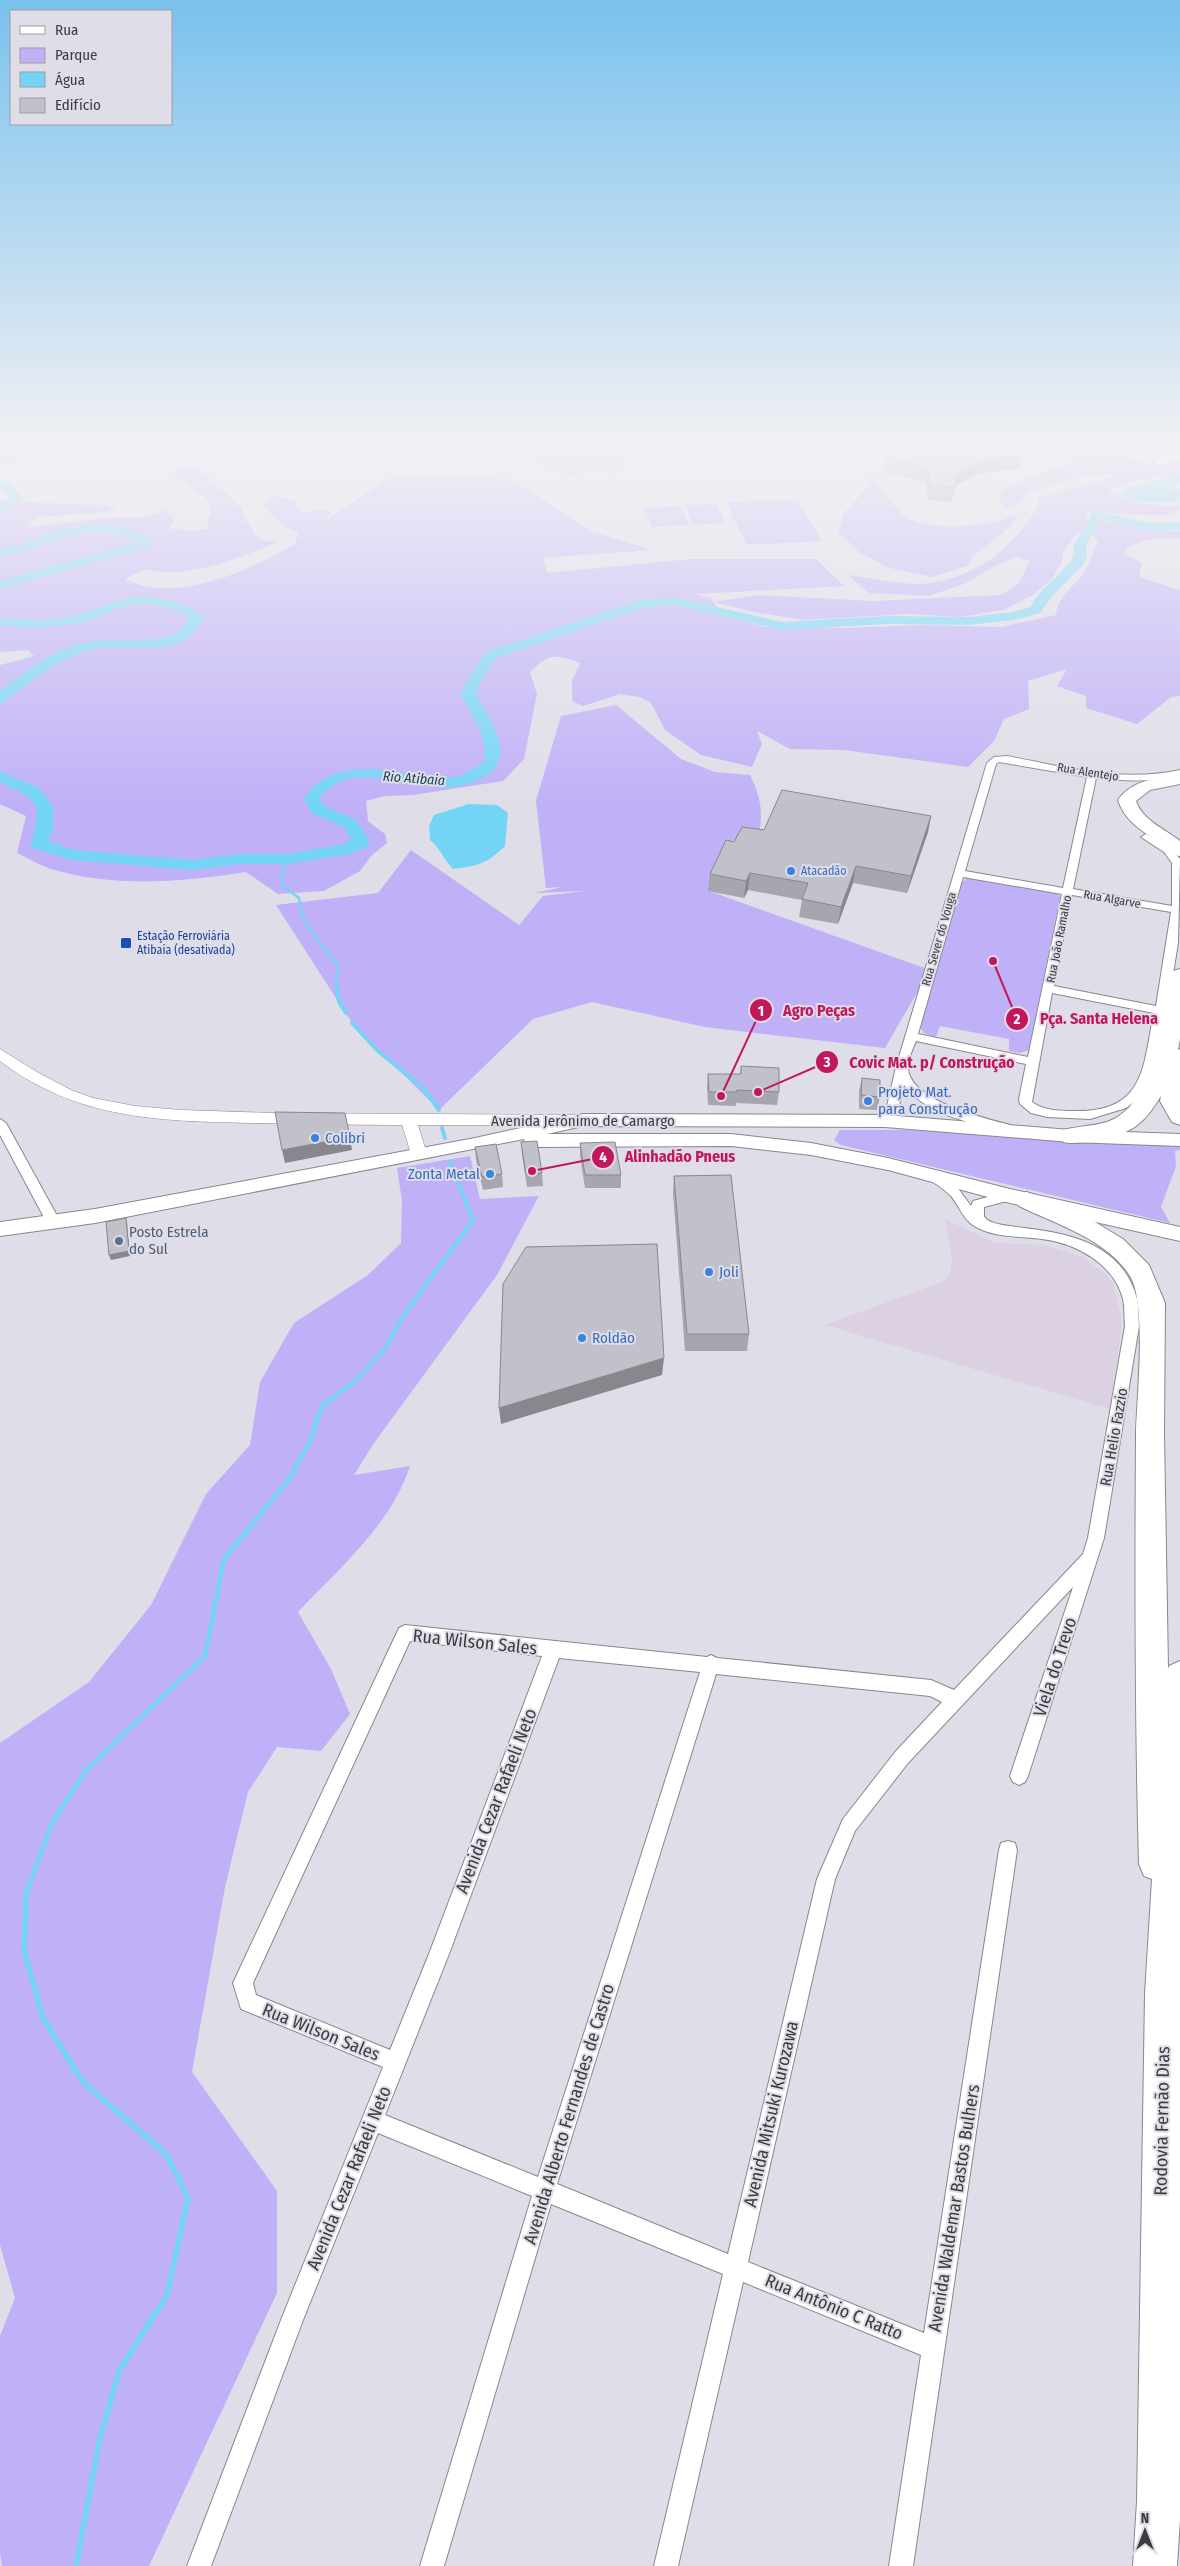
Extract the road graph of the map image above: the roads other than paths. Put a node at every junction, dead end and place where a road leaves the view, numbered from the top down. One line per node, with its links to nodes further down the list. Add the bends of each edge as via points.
1 (997, 759): 2 (street, Rua Alentejo); 9 (street, Rua Sever do Vouga, via 992,763)
2 (1092, 773): 3 (street, Rua Alentejo, via 1137,778); 10 (street, Rua João Ramalho)
3 (1180, 773)
4 (1180, 779): 8 (highway, via 1146,785 1132,792 1127,800 1128,808 1136,818)
5 (1180, 792): 7 (highway, via 1155,792 1146,795 1140,805 1149,819)
6 (1146, 836): 11 (street, via 1161,843 1176,862 1180,888)
7 (1180, 841)
8 (1180, 852)
9 (958, 873): 10 (street, Rua Algarve); 15 (street, Rua Sever do Vouga)
10 (1068, 891): 11 (street, Rua Algarve); 13 (street, Rua João Ramalho)
11 (1177, 910): 14 (street, via 1169,978)
12 (1180, 975): 27 (highway, via 1170,1040 1148,1099 1126,1121 1104,1131)
13 (1049, 989): 14 (street); 18 (street, Rua João Ramalho)
14 (1161, 1011): 18 (street, Rua João Ramalho, via 1143,1085 1130,1100 1112,1110 1073,1115 1046,1112 1026,1104)
15 (911, 1036): 18 (street); 19 (street, Rua Sever do Vouga)
16 (0, 1054): 21 (street, Avenida Jerônimo de Camargo, via 52,1087 90,1102 143,1112 186,1116)
17 (1180, 1056): 20 (highway, via 1171,1102)
18 (1034, 1062)
19 (902, 1067): 23 (street, Rua Sever do Vouga, via 893,1106); 26 (street, via 909,1084 922,1097 973,1118)
20 (1180, 1117)
21 (408, 1120): 22 (street, Avenida Jerônimo de Camargo); 31 (street)
22 (584, 1120): 24 (main road, Avenida Jerônimo de Camargo); 30 (main road)
23 (881, 1121): 24 (main road, Avenida Jerônimo de Camargo); 26 (main road, Avenida Jerônimo de Camargo); 32 (main road, via 830,1129 825,1135 826,1140 842,1149)
24 (721, 1122): 28 (main road, via 660,1125 635,1133)
25 (0, 1123): 35 (street)
26 (1021, 1132): 27 (main road, Avenida Jerônimo de Camargo)
27 (1071, 1136): 29 (main road, Avenida Jerônimo de Camargo)
28 (632, 1140): 30 (main road); 32 (main road, via 762,1143)
29 (1180, 1140)
30 (475, 1144): 31 (main road)
31 (419, 1154): 35 (main road)
32 (888, 1164): 33 (main road)
33 (930, 1175): 34 (main road); 36 (street, via 958,1196)
34 (1018, 1198): 36 (street, via 978,1204); 38 (main road); 46 (highway, via 1077,1225 1125,1253 1138,1268 1152,1303 1153,1778 1157,1906)
35 (54, 1223): 37 (main road)
36 (980, 1223): 39 (street, Rua Helio Fazzio, via 1004,1231 1046,1235 1077,1244 1108,1261 1126,1286 1132,1326 1116,1431)
37 (0, 1229)
38 (1180, 1234)
39 (1090, 1558): 43 (street); 44 (street, Viela do Trevo)
40 (553, 1650): 41 (street, Rua Wilson Sales); 47 (street, Avenida Cezar Rafaeli Neto); 47 (street, Rua Wilson Sales, via 405,1633 243,1983 248,2002)
41 (711, 1663): 43 (street, Rua Wilson Sales, via 931,1688); 49 (street, Avenida Alberto Fernandes de Castro)
42 (1180, 1676): 46 (highway, Rodovia Fernão Dias)
43 (955, 1699): 50 (street, Avenida Mitsuki Kurozawa, via 902,1757 849,1824 826,1879)
44 (1019, 1776)
45 (1008, 1850): 51 (street, Avenida Waldemar Bastos Bulhers)
46 (1164, 1994): 56 (highway, Rodovia Fernão Dias, via 1159,2500)
47 (396, 2062): 48 (street, Avenida Cezar Rafaeli Neto)
48 (372, 2120): 49 (street, Rua Antônio C Ratto); 52 (street, Avenida Cezar Rafaeli Neto)
49 (544, 2192): 50 (street, Rua Antônio C Ratto); 53 (street, Avenida Alberto Fernandes de Castro)
50 (736, 2267): 51 (street, Rua Antônio C Ratto); 54 (street, Avenida Mitsuki Kurozawa)
51 (933, 2348): 55 (street, Avenida Waldemar Bastos Bulhers)
52 (199, 2566)
53 (432, 2566)
54 (666, 2566)
55 (901, 2566)
56 (1155, 2566)

